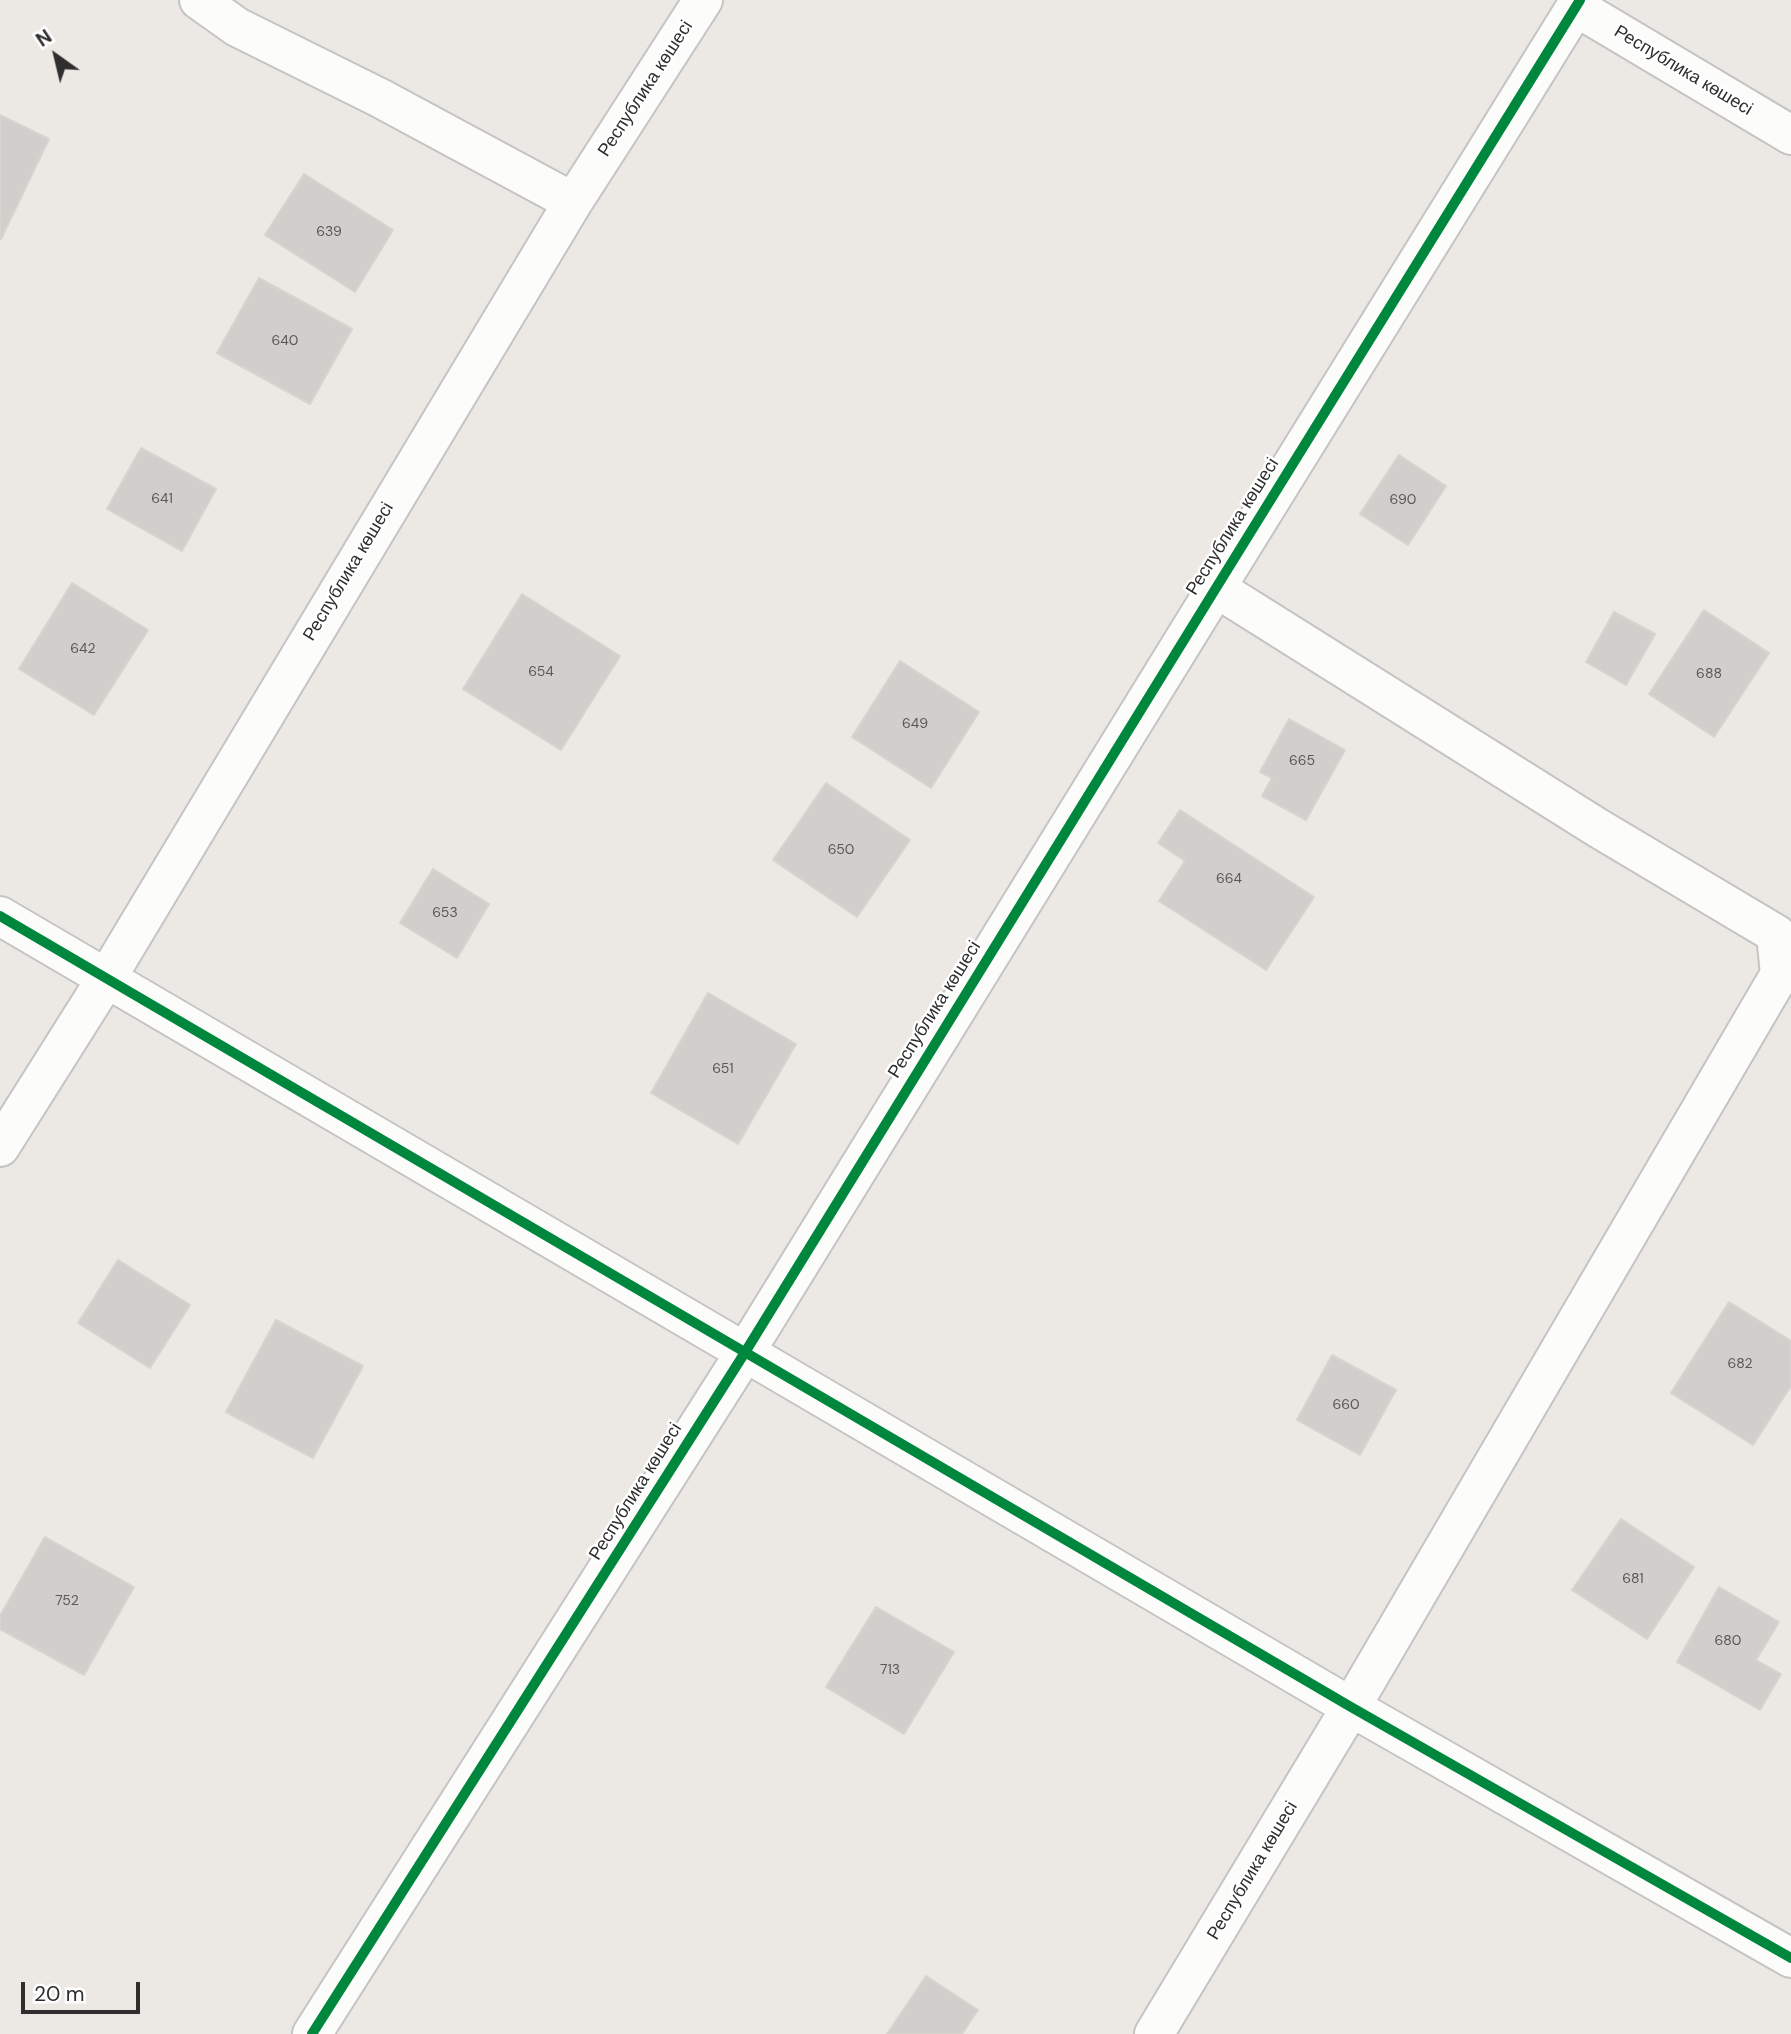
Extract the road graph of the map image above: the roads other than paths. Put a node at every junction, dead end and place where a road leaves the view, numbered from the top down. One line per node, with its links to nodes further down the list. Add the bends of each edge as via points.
1 (199, 0): 5 (street, via 237,27 380,97)
2 (703, 0): 5 (street, Республика көшесі)
3 (1578, 4): 4 (street, Республика көшесі); 6 (street, Республика көшесі)
4 (1791, 135)
5 (573, 202): 8 (street, Республика көшесі)
6 (1216, 588): 10 (street, Республика көшесі); 11 (street, Республика көшесі, via 1776,934 1780,974)
7 (0, 916): 8 (street)
8 (106, 979): 9 (street, Республика көшесі); 10 (street)
9 (0, 1147)
10 (744, 1354): 11 (street); 13 (street, Республика көшесі)
11 (1351, 1707): 12 (street); 14 (street, Республика көшесі)
12 (1791, 1958)
13 (313, 2034)
14 (1154, 2034)

